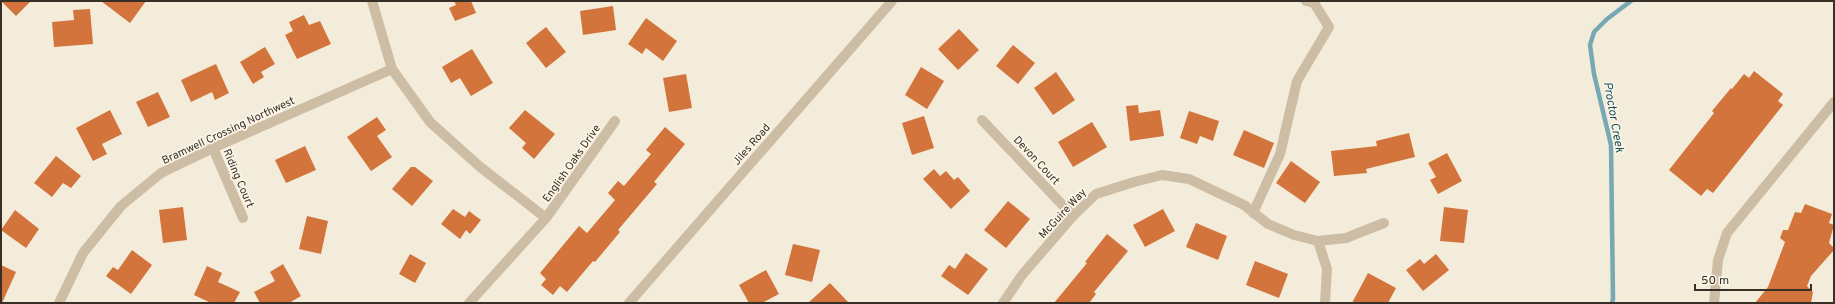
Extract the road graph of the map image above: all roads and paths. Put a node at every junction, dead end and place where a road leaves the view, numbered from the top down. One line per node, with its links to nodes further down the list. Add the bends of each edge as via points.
1 (372, 1): 4 (street)
2 (892, 1): 17 (street, Jiles Road)
3 (1306, 1): 9 (street, via 1314,3 1329,27 1298,81 1280,154)
4 (392, 69): 8 (street, Bramwell Crossing Northwest); 12 (street, via 430,122 479,166)
5 (1834, 102): 20 (street, via 1727,233 1718,260)
6 (982, 120): 10 (street, Devon Court)
7 (615, 121): 12 (street, English Oaks Drive)
8 (213, 148): 11 (street, Riding Court); 15 (street, Bramwell Crossing Northwest, via 161,174 121,206 83,253)
9 (1253, 213): 10 (street, McGuire Way, via 1189,178 1162,175 1096,194); 14 (street, McGuire Way, via 1268,224 1294,235)
10 (1074, 216): 18 (street, McGuire Way, via 1022,275)
11 (243, 218)
12 (546, 218): 16 (street, English Oaks Drive)
13 (1384, 223): 14 (street, McGuire Way, via 1346,238)
14 (1318, 241): 19 (street, via 1327,269)
15 (59, 303)
16 (469, 303)
17 (629, 303)
18 (1003, 303)
19 (1325, 303)
20 (1714, 303)

